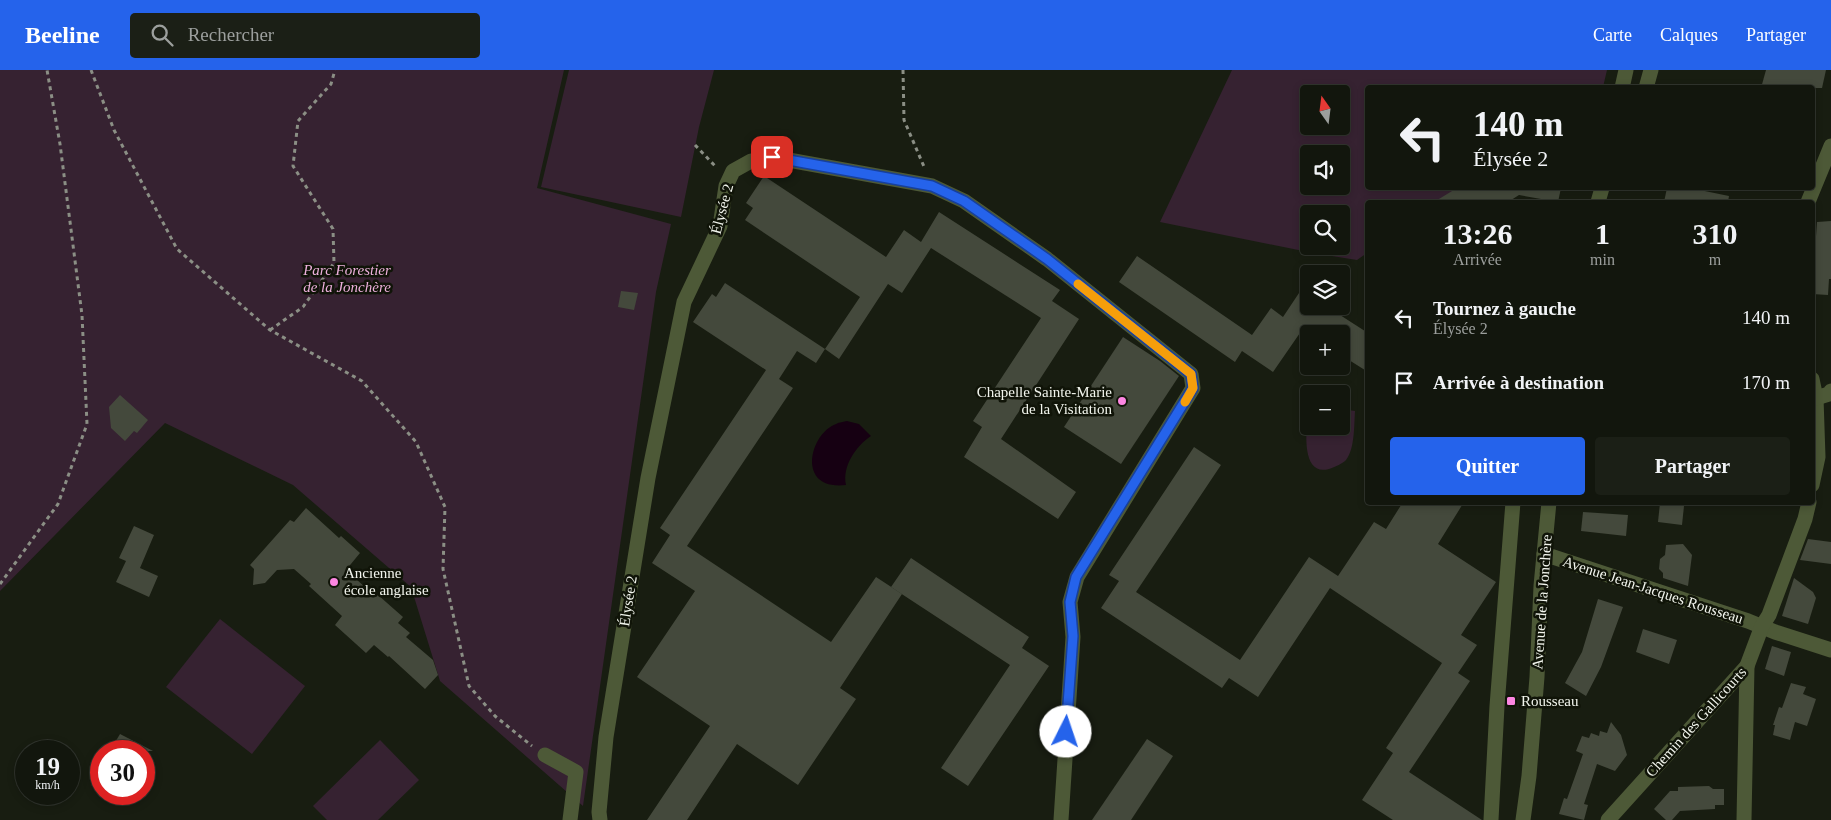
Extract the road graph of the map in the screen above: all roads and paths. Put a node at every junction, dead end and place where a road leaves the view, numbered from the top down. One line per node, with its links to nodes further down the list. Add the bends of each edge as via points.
1 (47, 70): 23 (path, via 82,315 87,424 58,504)
2 (92, 70): 14 (path, via 114,130 177,248)
3 (335, 70): 14 (path, via 331,84 298,121 293,166 333,229 334,263 303,307)
4 (903, 70): 13 (path, via 904,120)
5 (1626, 70): 7 (street)
6 (1650, 70): 8 (street)
7 (1623, 85)
8 (1647, 85)
9 (695, 145): 11 (path)
10 (1831, 146): 12 (street)
11 (729, 180): 13 (street, Élysée 2, via 733,171 751,161 772,157); 29 (street, Élysée 2, via 720,226 684,302 648,478 606,736)
12 (1815, 185)
13 (932, 186): 30 (street, Élysée 2, via 964,201 1047,259 1191,374 1193,388 1076,577 1070,602 1073,636)
14 (270, 330): 27 (path, via 362,381 416,442 445,507 443,569 469,686 495,716)
15 (1831, 392): 17 (street)
16 (1815, 393): 17 (street)
17 (1816, 398): 18 (street, via 1818,457)
18 (1815, 470)
19 (1513, 505): 31 (street)
20 (1549, 505): 22 (street, Avenue de la Jonchère)
21 (1808, 505): 24 (street, Chemin des Gallicourts, via 1770,615)
22 (1544, 554): 24 (street, Avenue Jean-Jacques Rousseau); 32 (street, Avenue de la Jonchère, via 1537,677)
23 (0, 584)
24 (1762, 626): 25 (street); 26 (street, Chemin des Gallicourts)
25 (1831, 650)
26 (1747, 666): 33 (street, Chemin des Gallicourts); 34 (street)
27 (545, 755): 28 (street, via 576,772)
28 (570, 820)
29 (600, 820)
30 (1061, 820)
31 (1491, 820)
32 (1523, 820)
33 (1608, 820)
34 (1744, 820)

